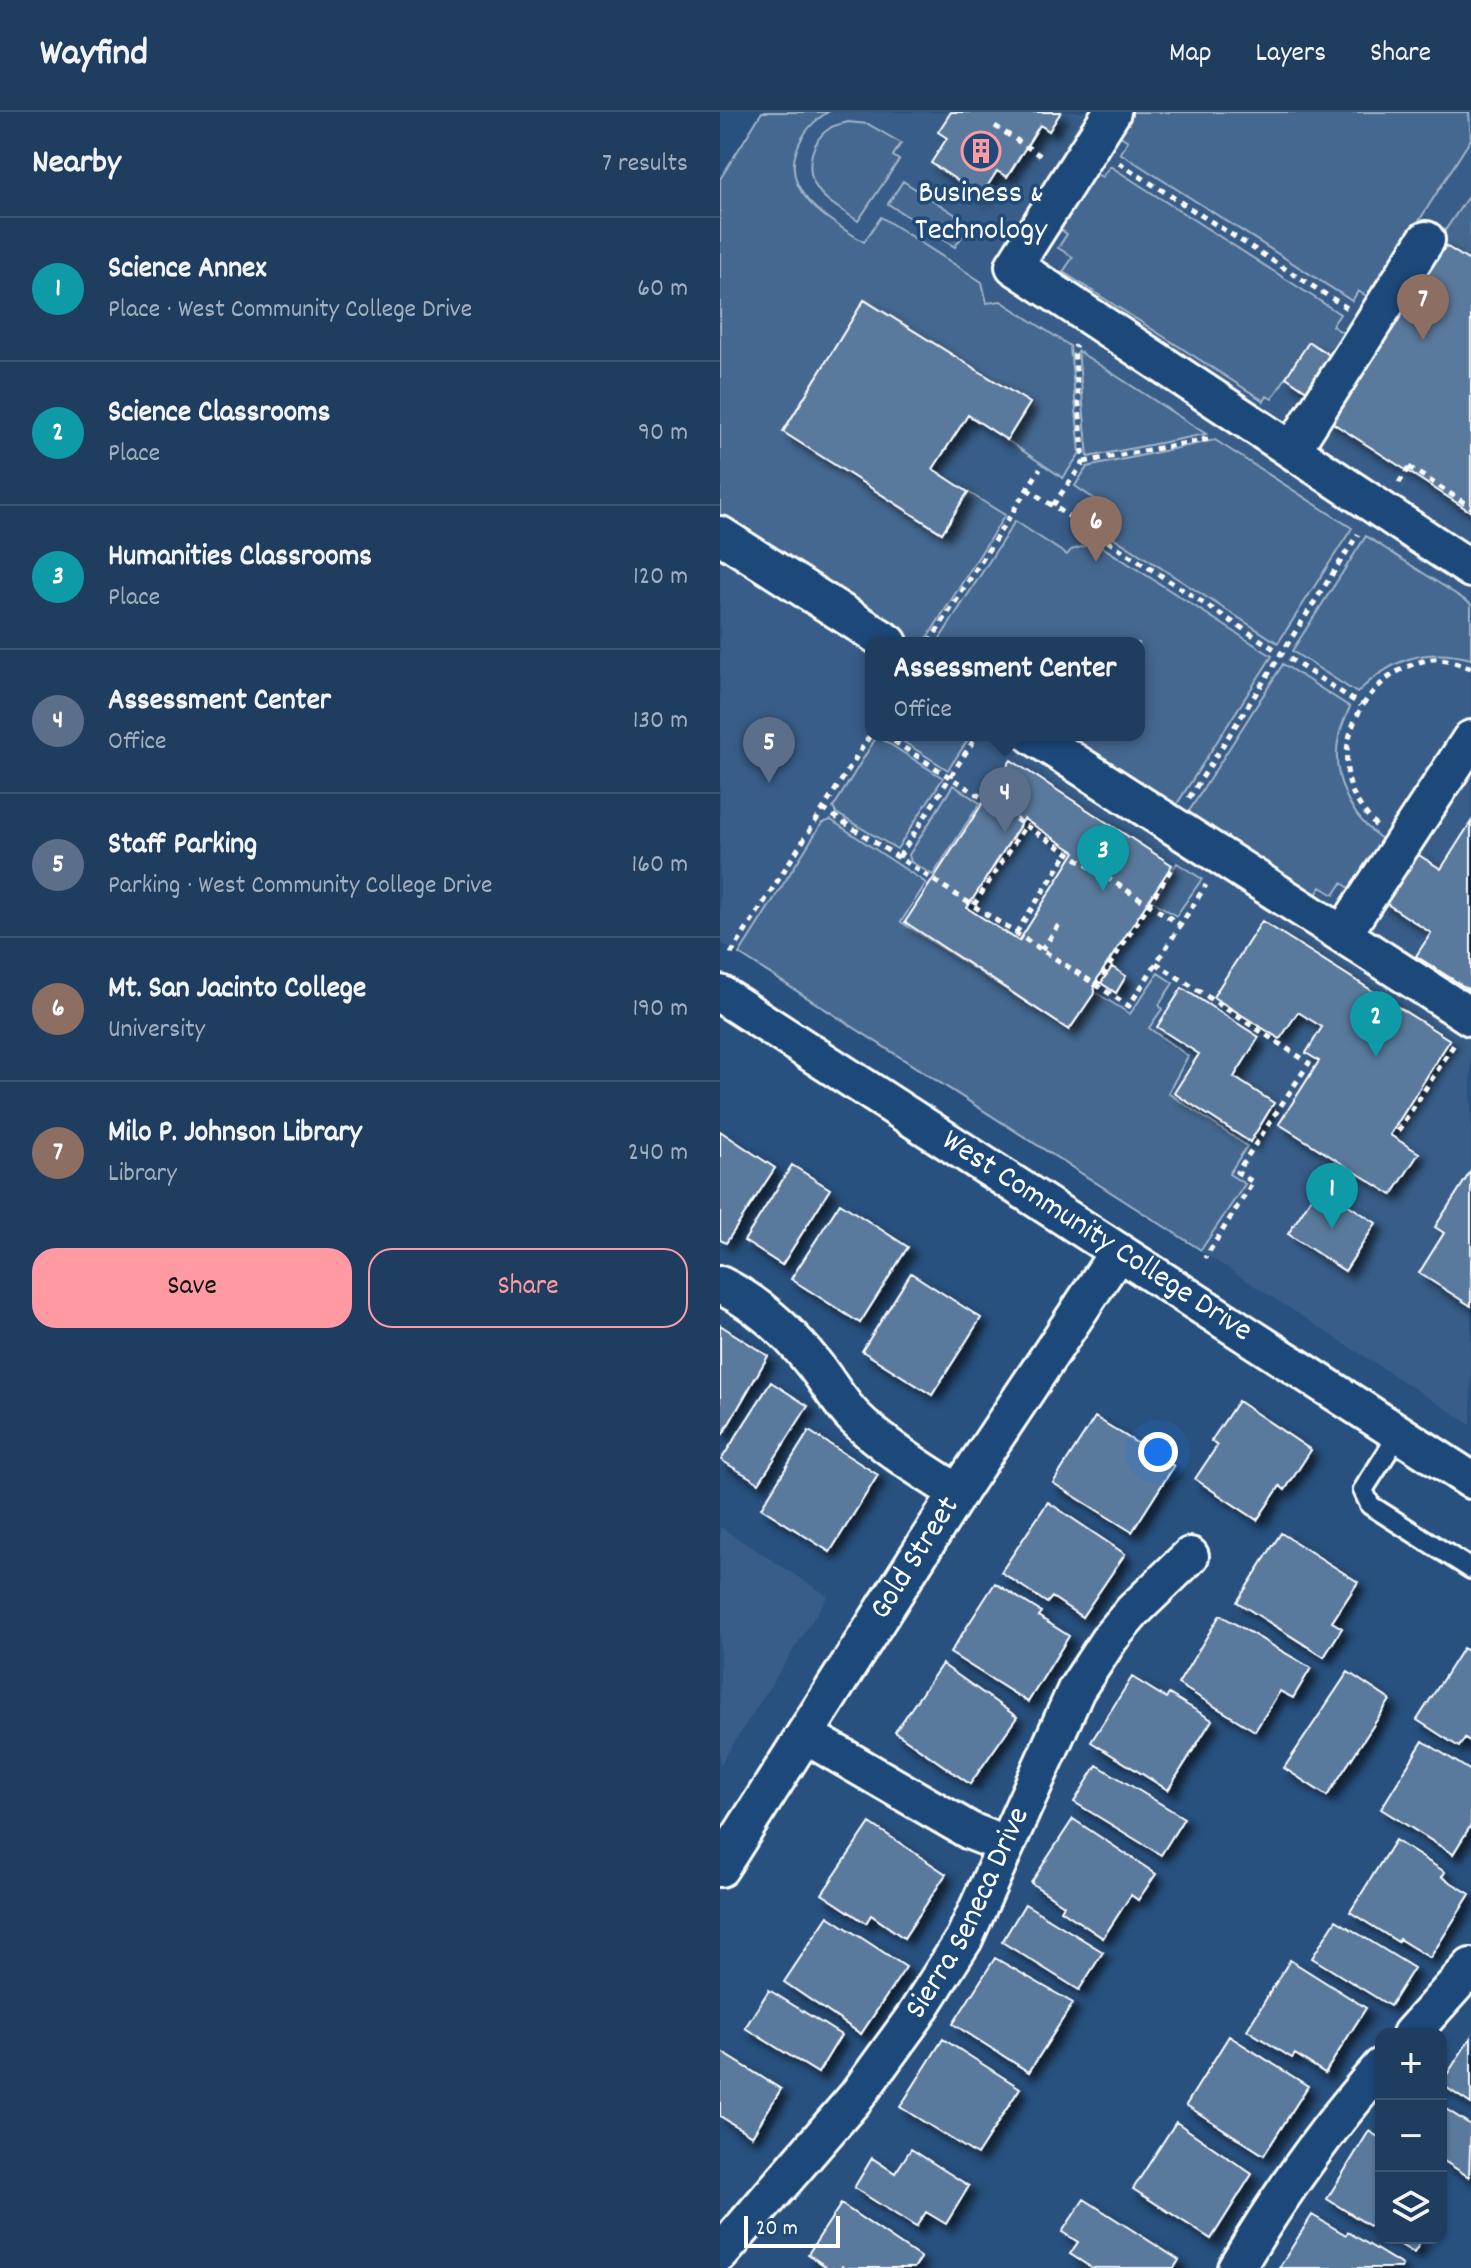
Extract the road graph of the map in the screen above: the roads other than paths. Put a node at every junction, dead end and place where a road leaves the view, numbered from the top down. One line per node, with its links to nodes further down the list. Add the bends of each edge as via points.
1 (1112, 112): 3 (street, via 1014,266)
2 (1426, 240): 3 (street)
3 (1292, 450): 5 (street)
4 (720, 535): 6 (street)
5 (1471, 569)
6 (880, 637)
7 (1471, 739): 9 (street)
8 (1041, 741): 9 (street)
9 (1343, 934): 11 (street)
10 (720, 994): 12 (street, West Community College Drive)
11 (1464, 1028)
12 (1118, 1252): 14 (street, West Community College Drive); 16 (street, Gold Street)
13 (720, 1285): 16 (street, via 782,1327 853,1416)
14 (1399, 1434): 15 (street, West Community College Drive); 18 (lane, via 1363,1490 1370,1505)
15 (1471, 1480)
16 (958, 1493): 19 (street, Gold Street)
17 (1190, 1556): 20 (street, Sierra Seneca Drive, via 1110,1638 1076,1690)
18 (1471, 1569)
19 (805, 1735): 20 (street, via 970,1831); 21 (street, Gold Street)
20 (1006, 1845): 25 (street, Sierra Seneca Drive, via 964,1939 915,2016 856,2097)
21 (720, 1868)
22 (1471, 1967): 23 (street)
23 (1416, 2028)
24 (1375, 2074): 26 (street, via 1282,2191)
25 (720, 2254)
26 (1236, 2268)

